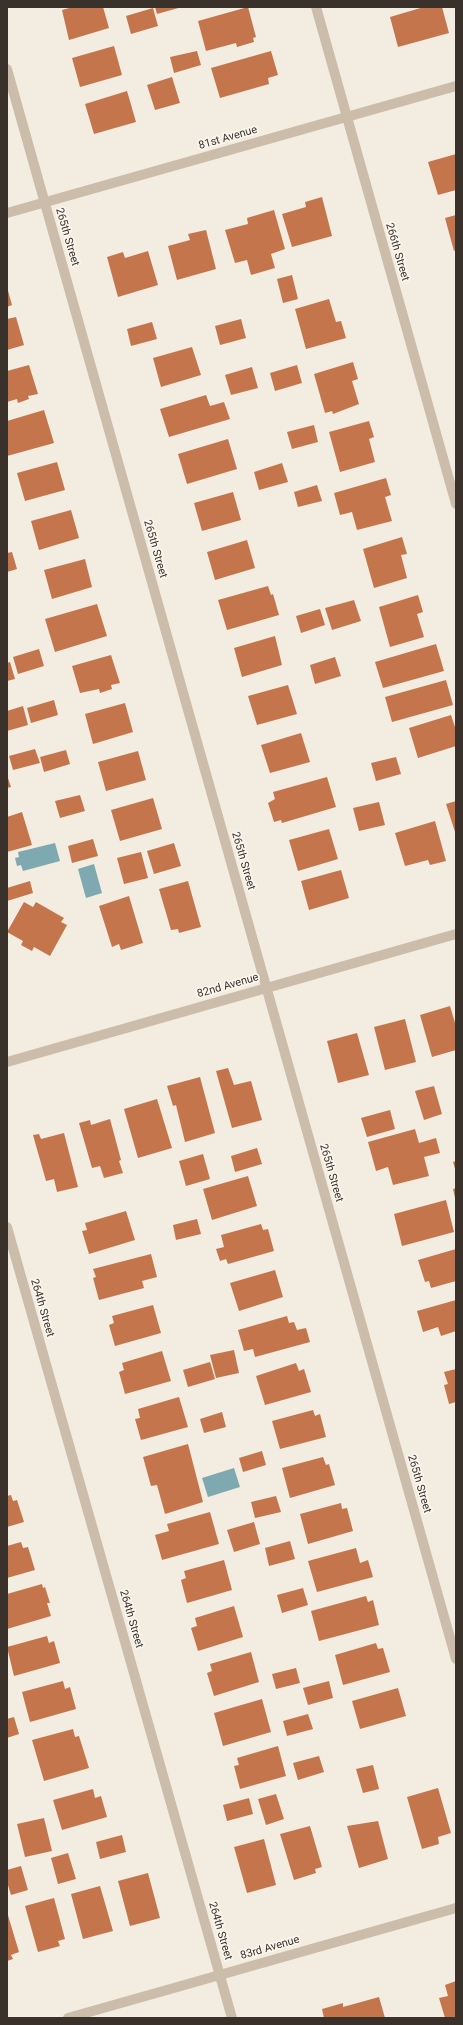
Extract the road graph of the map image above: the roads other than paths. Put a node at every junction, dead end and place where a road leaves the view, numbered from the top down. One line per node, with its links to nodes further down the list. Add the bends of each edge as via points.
1 (316, 7): 4 (street, 266th Street)
2 (7, 69): 5 (street, 265th Street)
3 (456, 86): 4 (street, 81st Avenue)
4 (347, 117): 5 (street, 81st Avenue); 7 (street, 266th Street)
5 (44, 202): 6 (street, 81st Avenue); 9 (street, 265th Street)
6 (7, 213)
7 (456, 504)
8 (456, 934): 9 (street, 82nd Avenue)
9 (266, 988): 10 (street, 82nd Avenue); 12 (street, 265th Street)
10 (7, 1062)
11 (7, 1227): 14 (street, 264th Street)
12 (456, 1659)
13 (456, 1908): 14 (street, 83rd Avenue)
14 (220, 1975): 15 (street, 83rd Avenue); 16 (street, 264th Street)
15 (68, 2018)
16 (232, 2018)

